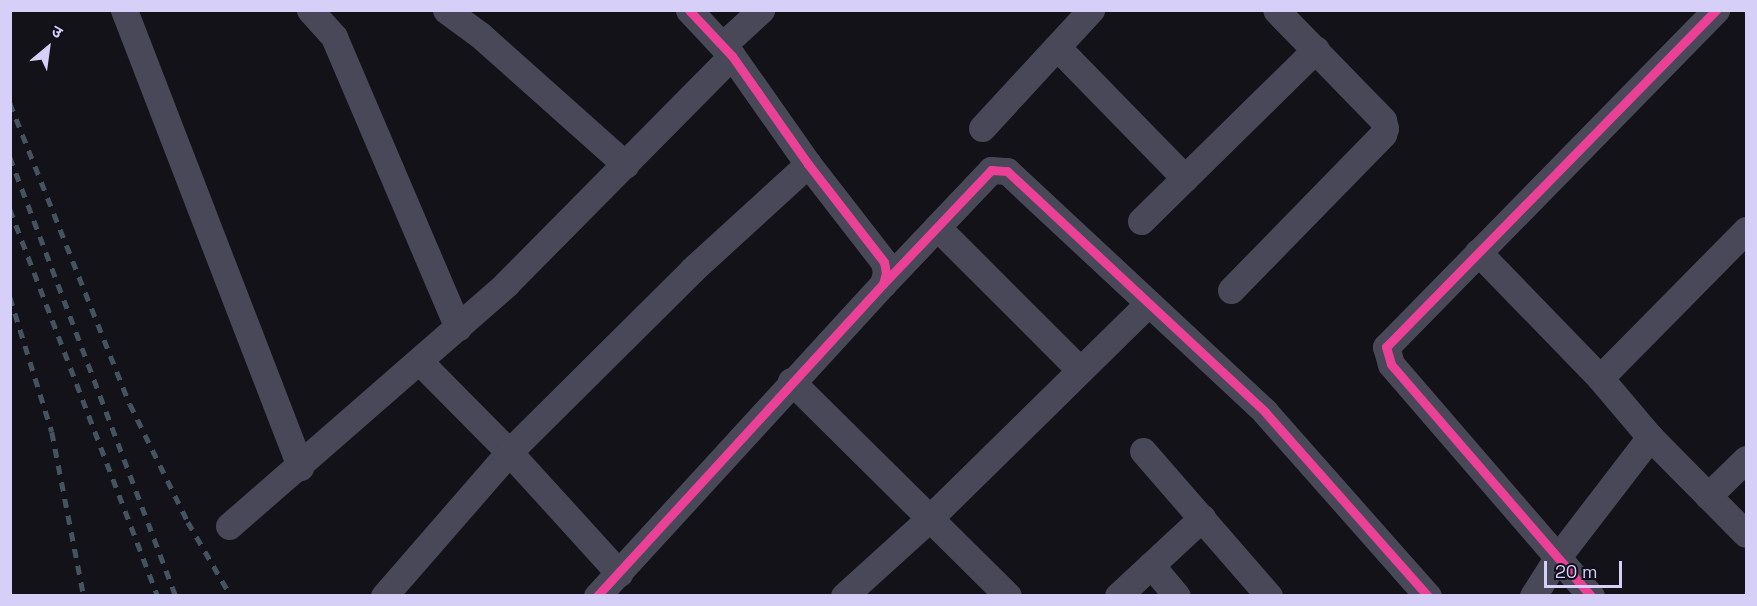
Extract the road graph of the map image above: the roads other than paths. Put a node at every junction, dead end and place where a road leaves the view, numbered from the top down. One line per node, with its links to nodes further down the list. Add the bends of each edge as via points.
1 (124, 10): 32 (street)
2 (310, 10): 23 (street, via 334,37)
3 (446, 10): 14 (street, via 480,35)
4 (689, 10): 11 (street)
5 (761, 10): 11 (street)
6 (1091, 10): 9 (street)
7 (1276, 10): 10 (street)
8 (1716, 10): 19 (street)
9 (1057, 47): 12 (street); 15 (street)
10 (1316, 49): 15 (street); 21 (street, via 1383,120 1383,134)
11 (727, 50): 13 (street); 14 (street)
12 (982, 128)
13 (808, 164): 20 (street, via 884,262); 30 (street, via 692,270)
14 (626, 165): 23 (street)
15 (1185, 178): 16 (street)
16 (1142, 221)
17 (937, 227): 20 (street); 22 (street, via 991,170 1000,168); 25 (street)
18 (1746, 230): 26 (street)
19 (1478, 252): 26 (street); 38 (street, via 1393,338 1386,355)
20 (883, 284): 27 (street)
21 (1231, 290)
22 (1148, 304): 25 (street); 48 (street, via 1266,411)
23 (458, 328): 24 (street)
24 (420, 362): 30 (street); 32 (street)
25 (1080, 370): 34 (street)
26 (1599, 378): 28 (street)
27 (791, 381): 34 (street); 40 (street)
28 (1650, 437): 33 (street); 38 (street)
29 (1143, 451): 35 (street)
30 (509, 452): 40 (street); 41 (street)
31 (1746, 459): 33 (street)
32 (300, 467): 36 (street)
33 (1708, 496): 37 (street)
34 (931, 517): 43 (street); 44 (street)
35 (1202, 518): 39 (street); 47 (street)
36 (229, 526)
37 (1746, 534)
38 (1557, 558): 49 (street); 50 (street)
39 (1151, 565): 45 (street); 46 (street)
40 (619, 573): 42 (street)
41 (384, 596)
42 (597, 596)
43 (844, 596)
44 (1008, 596)
45 (1118, 596)
46 (1177, 596)
47 (1269, 596)
48 (1428, 596)
49 (1533, 596)
50 (1591, 596)

